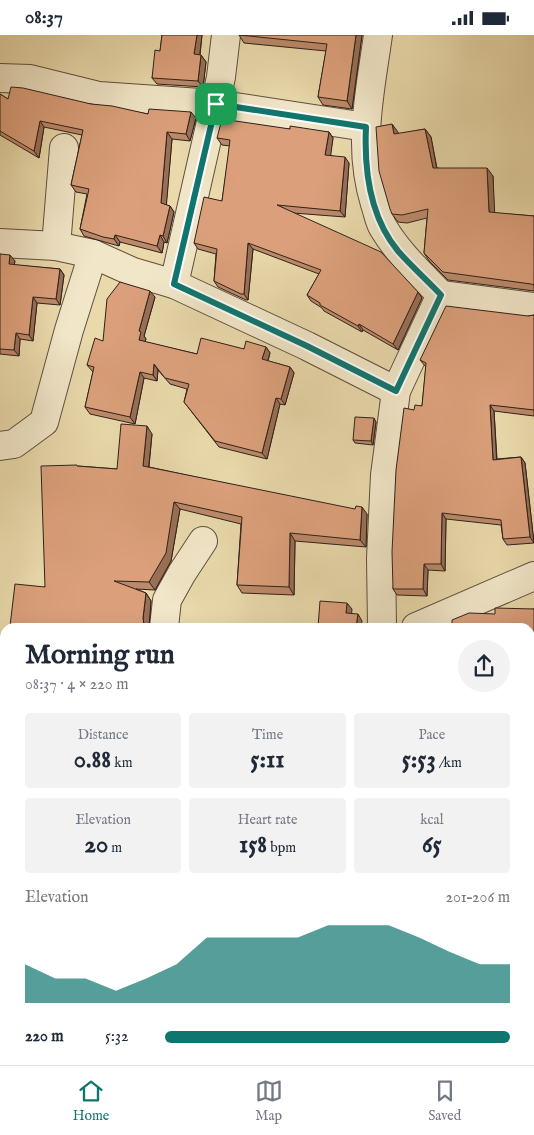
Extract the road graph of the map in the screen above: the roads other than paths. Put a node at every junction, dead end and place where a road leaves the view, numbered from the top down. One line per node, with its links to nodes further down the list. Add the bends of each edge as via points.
1 (226, 35): 4 (street)
2 (378, 35): 5 (street)
3 (0, 78): 4 (street, via 30,79 100,96)
4 (216, 104): 5 (street); 10 (street)
5 (366, 127): 11 (street, via 370,186 382,227 398,251)
6 (64, 149): 8 (street)
7 (0, 243): 8 (street)
8 (56, 245): 9 (street)
9 (93, 255): 10 (street); 14 (street, via 66,338 44,422 14,444)
10 (174, 284): 13 (street)
11 (441, 295): 12 (street); 13 (street)
12 (534, 307)
13 (396, 391): 18 (street, via 384,475)
14 (0, 446)
15 (203, 541): 17 (street, via 167,600)
16 (534, 576): 19 (street)
17 (164, 623)
18 (382, 623)
19 (425, 623)

